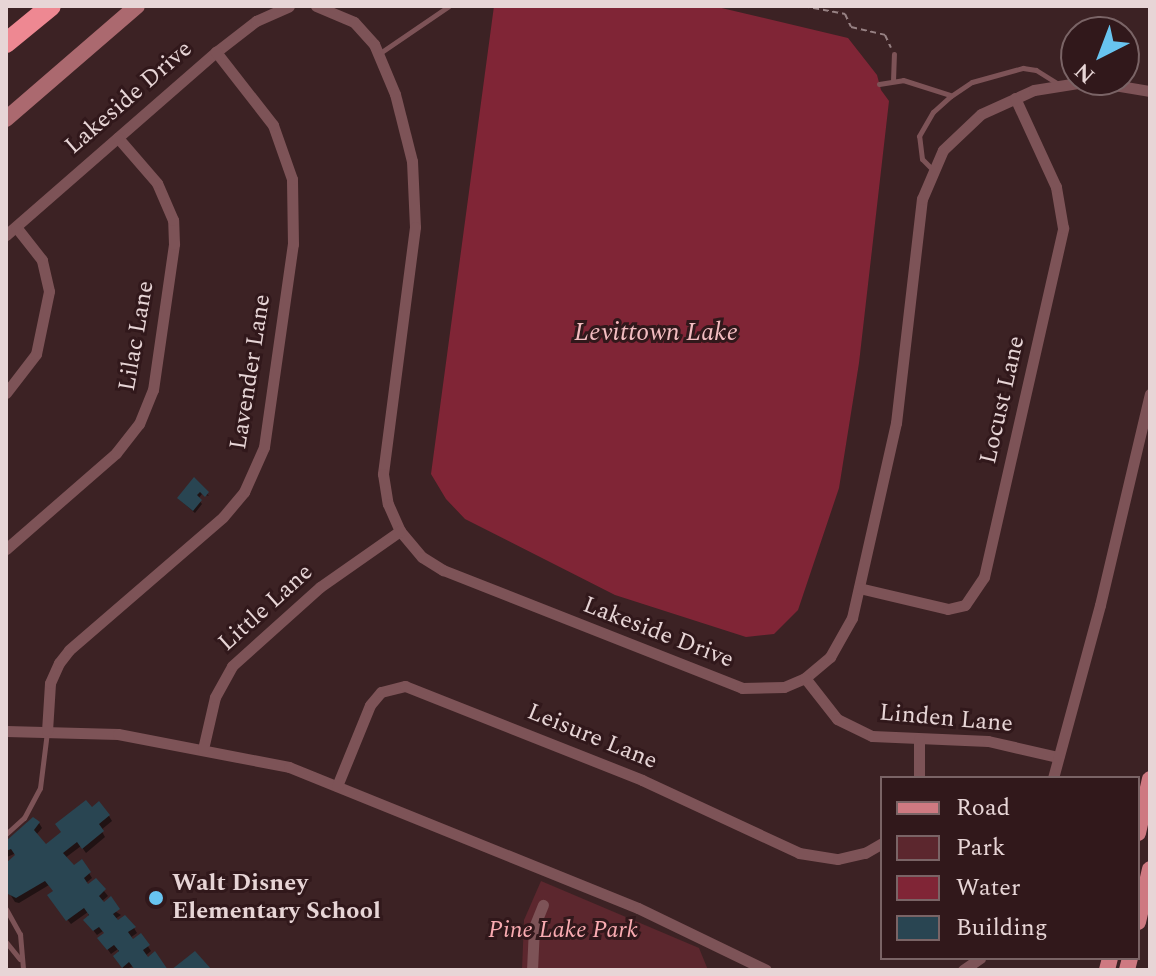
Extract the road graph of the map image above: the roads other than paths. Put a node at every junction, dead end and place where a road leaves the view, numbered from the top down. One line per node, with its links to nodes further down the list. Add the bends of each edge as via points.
1 (29, 6): 8 (highway)
2 (51, 6): 9 (highway)
3 (137, 6): 19 (main road)
4 (289, 6): 7 (street, Lakeside Drive)
5 (449, 6): 11 (lane)
6 (322, 7): 11 (street, Lakeside Drive, via 354,22)
7 (272, 8): 10 (street, Lakeside Drive)
8 (6, 26)
9 (6, 43)
10 (216, 52): 20 (street, Lakeside Drive); 31 (street, Lavender Lane, via 273,125 293,189 293,244 264,447 248,484 223,517 64,657 50,683)
11 (379, 54): 26 (street, Lakeside Drive, via 403,122 416,188 384,458 384,489)
12 (894, 54): 13 (lane)
13 (893, 81): 14 (lane); 17 (lane)
14 (879, 84)
15 (1058, 84): 16 (street, Lakeside Drive, via 1090,81); 17 (lane, via 1023,68 972,82); 18 (street, Lakeside Drive)
16 (1150, 91)
17 (951, 96): 21 (lane, via 933,112 919,136 922,159)
18 (1015, 98): 21 (street, Lakeside Drive, via 965,125); 28 (street, Locust Lane, via 1056,187 1063,228 984,577 974,597 948,609)
19 (6, 119)
20 (118, 138): 22 (street, Lakeside Drive); 27 (street, Lilac Lane, via 157,183 173,220 153,390 139,424 116,453)
21 (932, 169): 28 (street, Lakeside Drive, via 918,225 896,423)
22 (16, 227): 23 (street, Lakeside Drive); 24 (street, via 42,260 49,291 36,354)
23 (6, 235)
24 (6, 393)
25 (1150, 394): 34 (street)
26 (400, 531): 29 (street, Lakeside Drive, via 422,557 443,570 728,685 770,689); 33 (street, Little Lane, via 320,587 232,666 215,697)
27 (6, 549)
28 (859, 588): 29 (street, Lakeside Drive, via 837,649)
29 (805, 678): 32 (street, Linden Lane, via 846,726 886,739)
30 (6, 731): 31 (street)
31 (47, 731): 33 (street, via 118,734); 40 (lane, via 40,788 24,818)
32 (919, 739): 34 (street, Linden Lane, via 988,741); 35 (street)
33 (203, 749): 38 (street, via 266,760)
34 (1058, 757): 36 (street)
35 (919, 776)
36 (1053, 776)
37 (1150, 779): 39 (main road)
38 (337, 786): 41 (street, Leisure Lane, via 374,698 388,688 405,686 642,780 799,853 838,859); 50 (street, via 638,908)
39 (1140, 824)
40 (6, 834)
41 (880, 844)
42 (1150, 869): 45 (main road)
43 (543, 905): 49 (street, via 534,927)
44 (6, 909): 47 (lane, via 20,934)
45 (1140, 913)
46 (6, 942): 47 (lane)
47 (20, 960): 48 (lane)
48 (23, 970)
49 (532, 970)
50 (766, 970)

